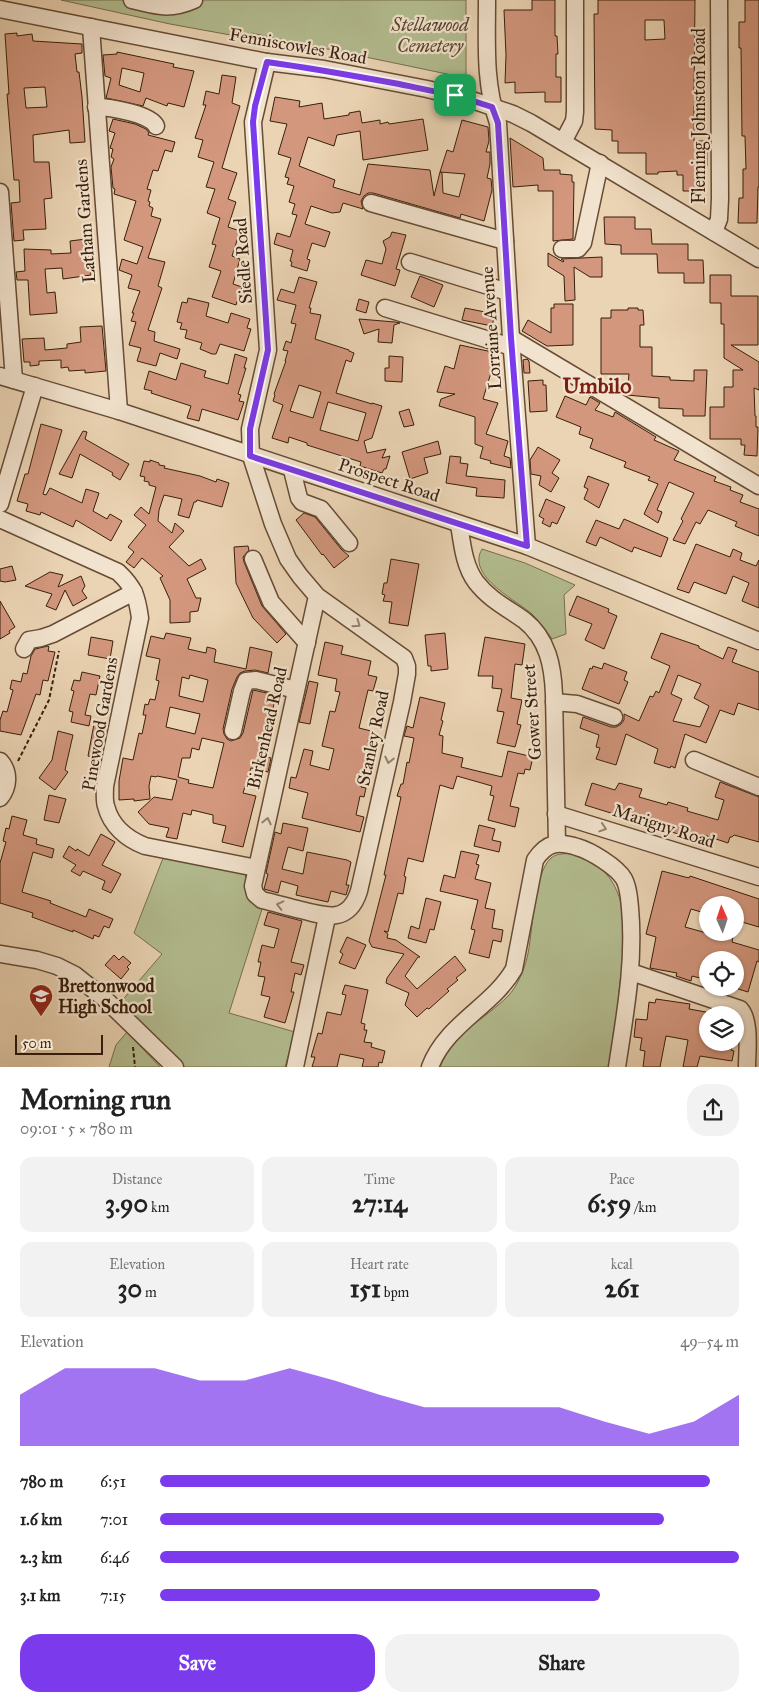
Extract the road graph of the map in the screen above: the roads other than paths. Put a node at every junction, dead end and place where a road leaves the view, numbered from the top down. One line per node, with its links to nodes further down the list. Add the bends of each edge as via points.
1 (132, 0): 2 (street, via 166,8)
2 (194, 0)
3 (487, 0): 10 (street, Lorraine Avenue, via 487,70)
4 (575, 0): 12 (street, via 575,112)
5 (719, 0): 16 (street, Fleming Johnston Road, via 720,206)
6 (0, 9): 7 (street, Fenniscowles Road)
7 (91, 27): 8 (street, Fenniscowles Road); 9 (street, Latham Gardens)
8 (267, 62): 10 (street, Fenniscowles Road, via 324,69 427,89); 27 (street, Siedle Road, via 253,122 268,350 250,429)
9 (96, 106): 11 (street, via 111,107 151,120); 26 (street, Latham Gardens)
10 (492, 107): 12 (street, Fenniscowles Road, via 531,123); 17 (street, Lorraine Avenue, via 498,123)
11 (156, 126)
12 (563, 142): 13 (street, Fenniscowles Road)
13 (600, 163): 16 (street, Fenniscowles Road); 18 (street, via 583,244 578,249)
14 (0, 192): 24 (street)
15 (371, 203): 17 (street)
16 (714, 232): 19 (street, Fenniscowles Road)
17 (505, 241): 21 (street, Lorraine Avenue)
18 (562, 249)
19 (759, 260)
20 (410, 262): 21 (street)
21 (508, 292): 23 (street, Lorraine Avenue)
22 (385, 308): 23 (street)
23 (512, 343): 29 (street); 34 (street, Lorraine Avenue)
24 (7, 378): 25 (street, Prospect Road)
25 (35, 386): 26 (street, Prospect Road); 30 (street)
26 (119, 411): 27 (street, Prospect Road)
27 (250, 456): 28 (street, Prospect Road); 37 (street, Stanley Road, via 288,558)
28 (292, 470): 32 (street, Prospect Road); 33 (street, via 302,502 321,509)
29 (759, 486)
30 (0, 504)
31 (0, 519): 36 (street, Pinewood Gardens, via 118,572 131,584)
32 (460, 524): 34 (street, Prospect Road); 42 (street, Gower Street, via 465,558 475,581 503,607 533,628 545,646 552,672)
33 (349, 543)
34 (527, 546): 38 (street, Prospect Road)
35 (253, 559): 39 (street, via 271,602)
36 (134, 592): 40 (street, via 53,634 29,640); 51 (street, Pinewood Gardens, via 140,618 105,786 106,806 113,822 132,841 145,846)
37 (317, 596): 39 (street, Birkenhead Road); 53 (street, Stanley Road, one-way to 53, via 404,658 407,666 402,702 358,896 349,909)
38 (759, 640)
39 (307, 643): 41 (street, Birkenhead Road)
40 (24, 648)
41 (296, 690): 44 (street, via 256,680 246,681); 51 (street, Birkenhead Road, one-way to 41)
42 (554, 702): 43 (street, via 577,704); 49 (street, Gower Street)
43 (614, 717)
44 (234, 731)
45 (694, 760): 47 (street)
46 (4, 768): 48 (street, via 8,784)
47 (759, 786)
48 (0, 798)
49 (556, 814): 50 (street, Gower Street); 52 (street, Marigny Road, one-way to 52)
50 (557, 843): 55 (street, via 591,853 624,880 632,933); 58 (street, via 542,850 536,860 514,969 496,993 454,1030)
51 (256, 868): 53 (street, one-way to 51, via 262,900 255,894 253,886)
52 (759, 877)
53 (327, 917): 57 (street)
54 (0, 954): 56 (street, via 37,960 75,975 105,998)
55 (630, 972): 59 (street); 60 (street, via 740,1009 746,1023)
56 (175, 1067)
57 (295, 1067)
58 (430, 1067)
59 (617, 1067)
60 (747, 1067)

